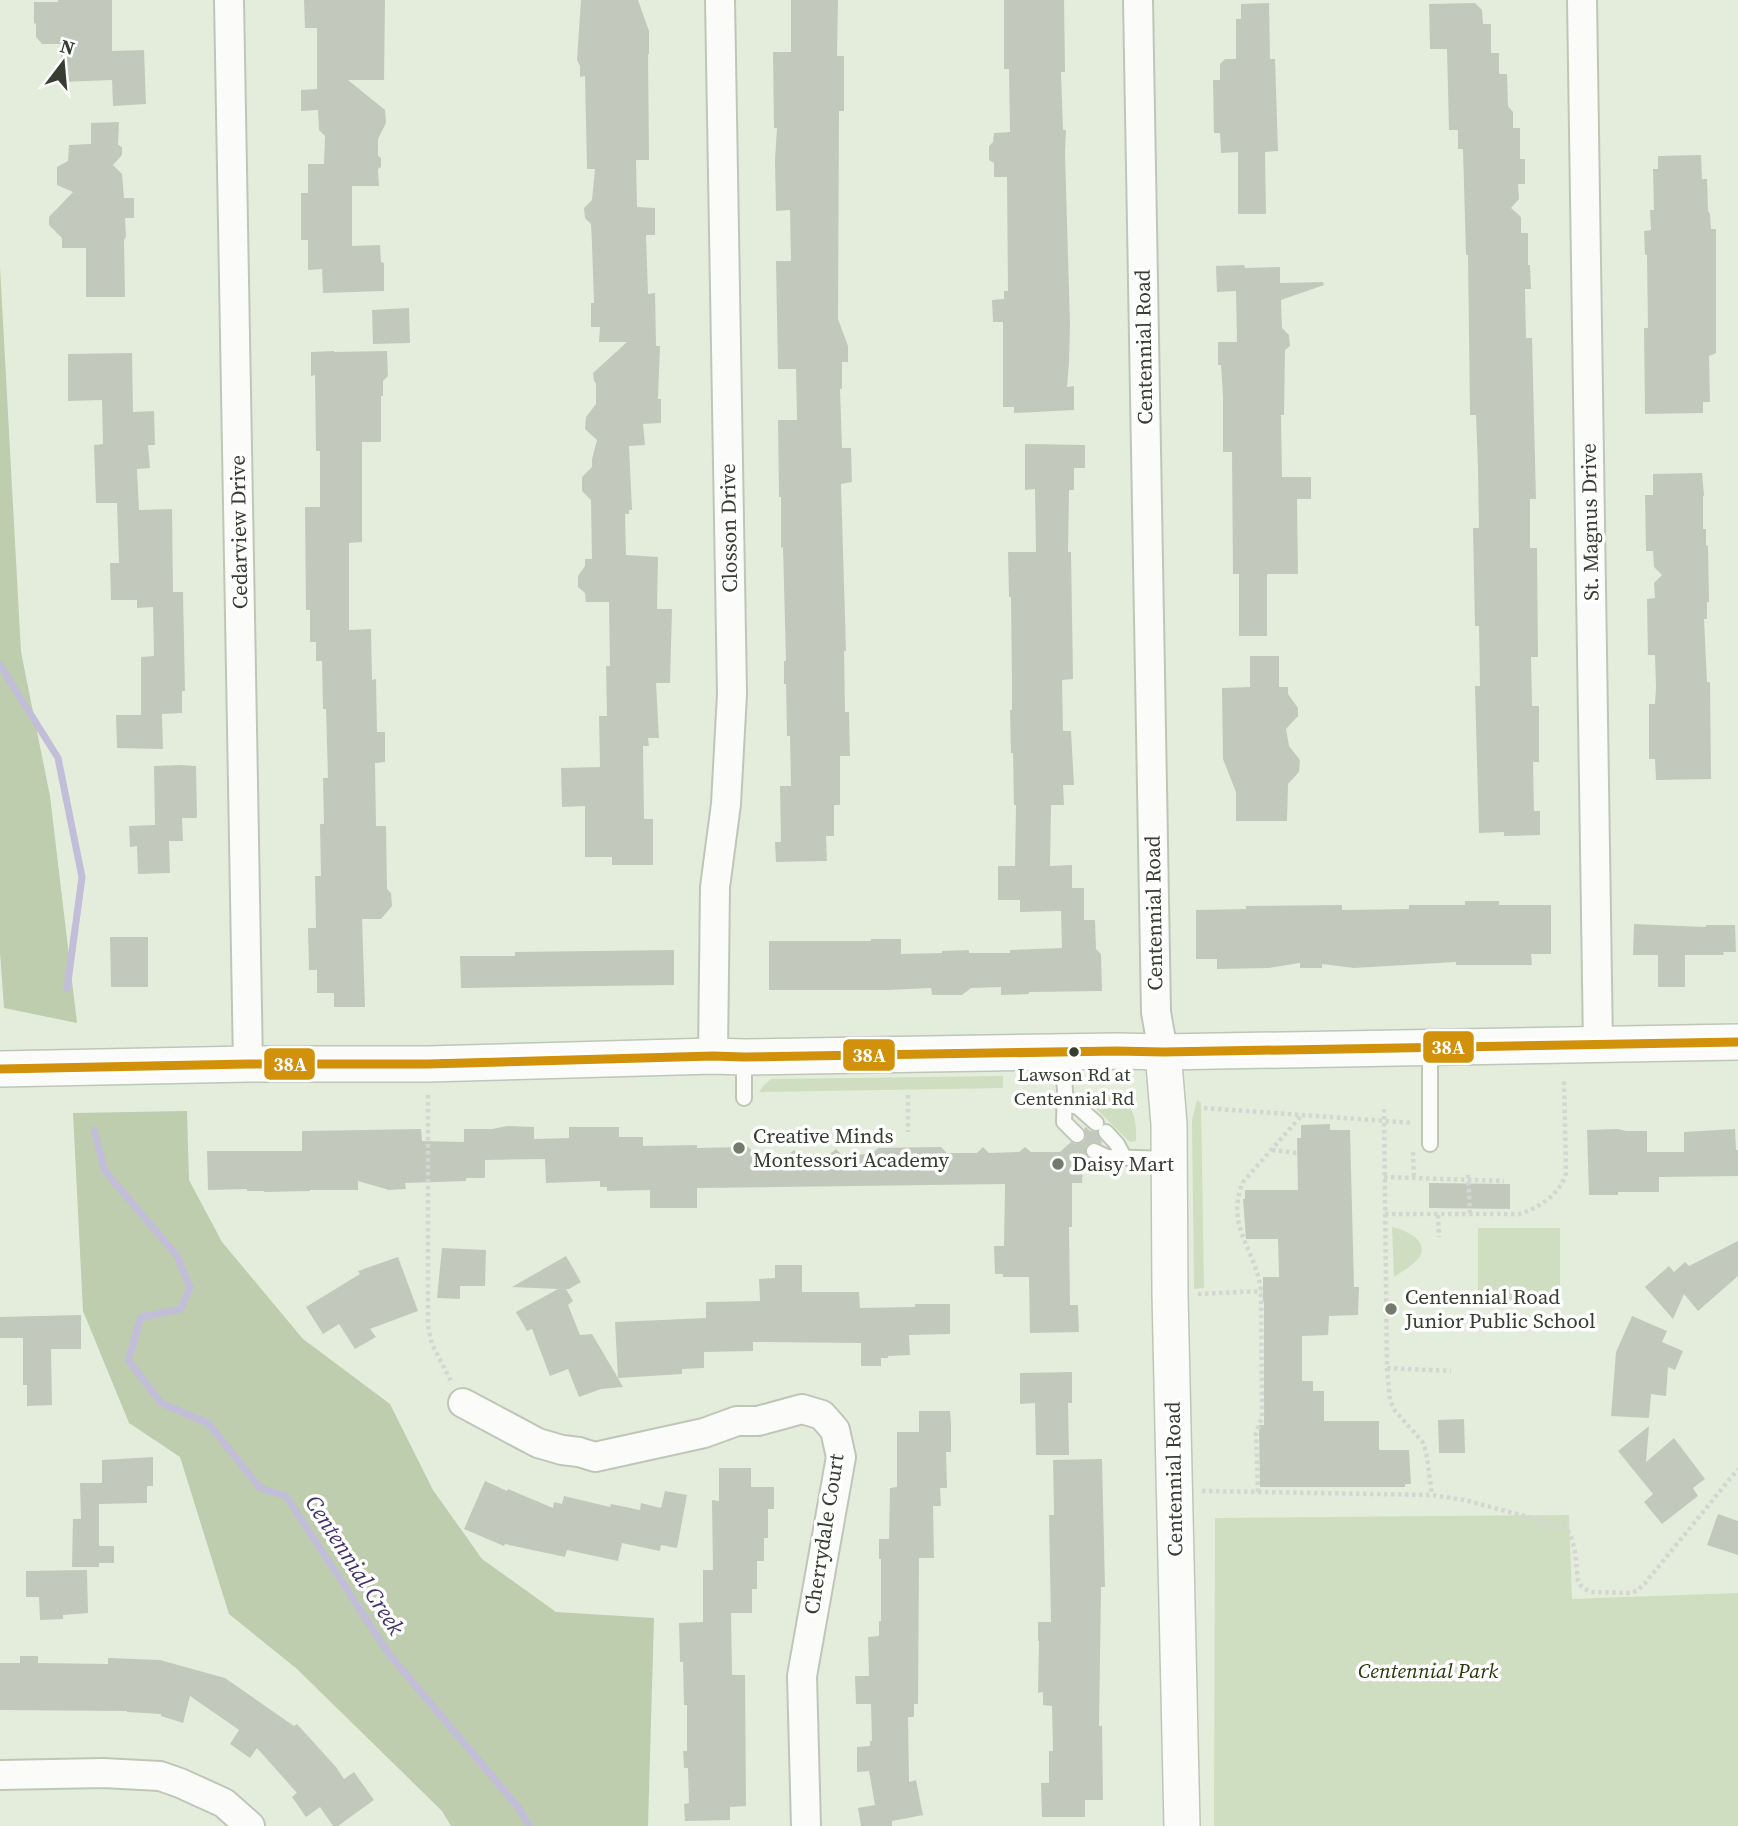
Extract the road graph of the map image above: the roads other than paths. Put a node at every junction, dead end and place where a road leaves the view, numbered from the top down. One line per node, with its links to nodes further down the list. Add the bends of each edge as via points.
1 (229, 0): 11 (street, Cedarview Drive)
2 (720, 0): 10 (street, Closson Drive, via 732,694 726,804 715,887)
3 (1138, 0): 9 (street, Centennial Road, via 1156,1012)
4 (1582, 0): 6 (street, St. Magnus Drive)
5 (1738, 1042): 6 (street)
6 (1598, 1045): 7 (street)
7 (1430, 1047): 9 (street); 16 (lane)
8 (1062, 1052): 9 (street); 10 (street); 14 (lane)
9 (1163, 1052): 19 (street, Centennial Road)
10 (729, 1056): 11 (street); 13 (lane)
11 (248, 1064): 12 (street)
12 (0, 1069)
13 (744, 1098)
14 (1065, 1104): 15 (lane, via 1064,1122); 18 (lane, via 1078,1107 1117,1144)
15 (1077, 1135)
16 (1430, 1144)
17 (1094, 1151): 18 (lane)
18 (1124, 1157): 19 (lane)
19 (1169, 1159): 24 (street, Centennial Road)
20 (463, 1403): 23 (street, Cherrydale Court, via 538,1443 595,1457 802,1409 822,1415 835,1430 841,1457 802,1676)
21 (0, 1775): 22 (street, via 160,1776 224,1804)
22 (250, 1826)
23 (806, 1826)
24 (1182, 1826)

